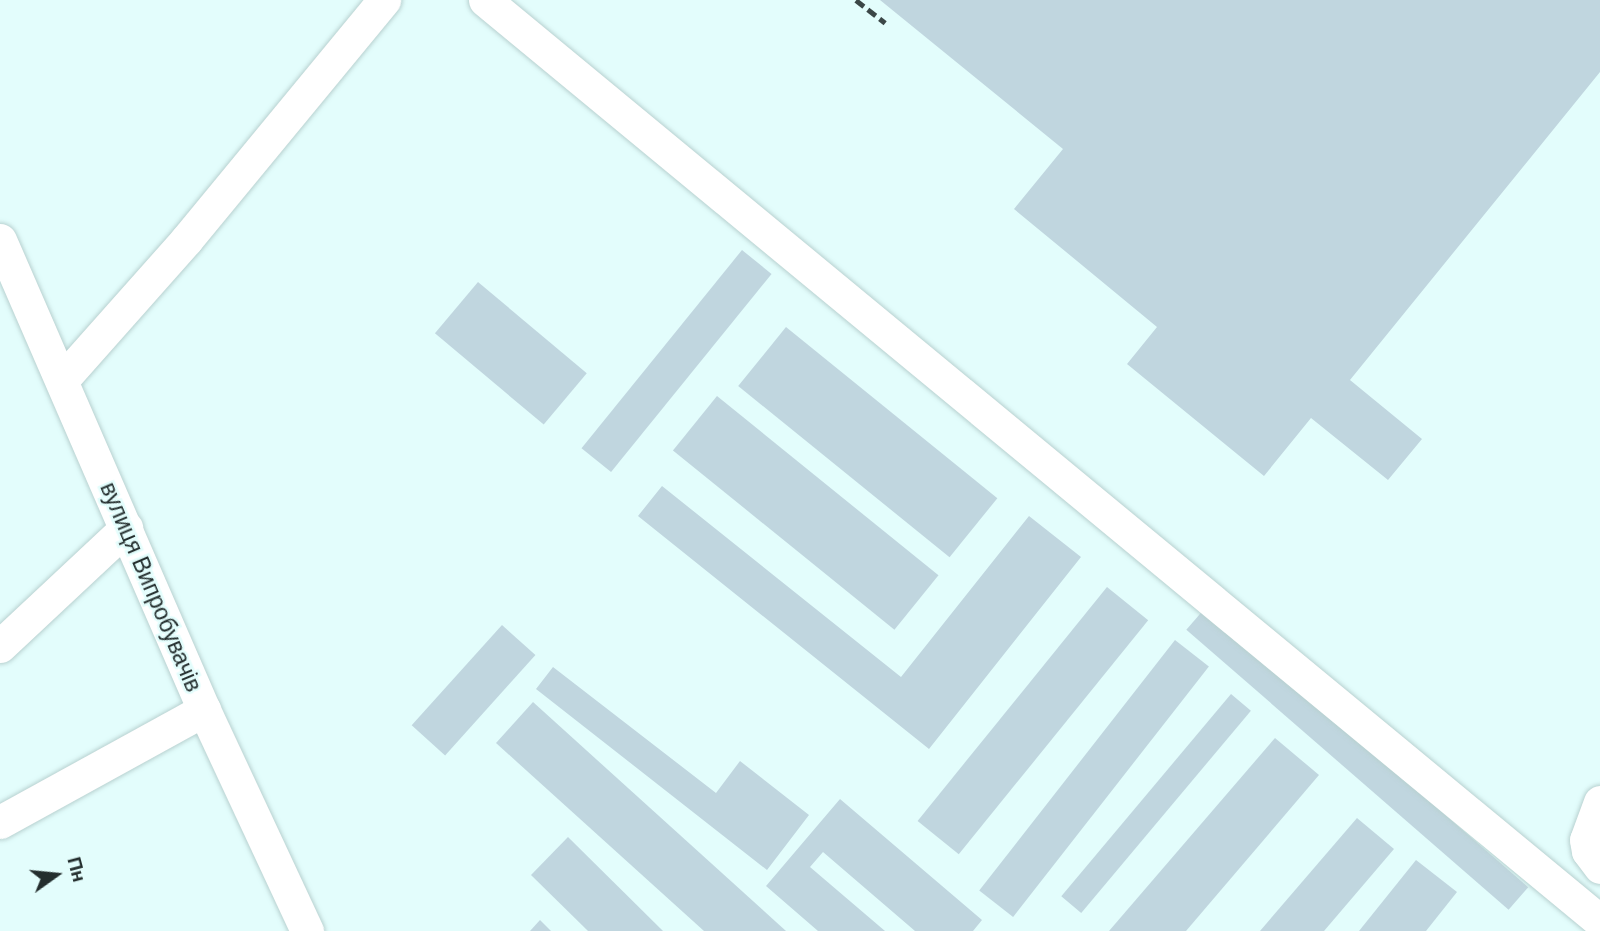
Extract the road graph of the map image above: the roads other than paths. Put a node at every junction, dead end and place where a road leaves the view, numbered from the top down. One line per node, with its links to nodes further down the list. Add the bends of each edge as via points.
1 (384, 0): 4 (street, via 187,239)
2 (485, 0): 11 (street)
3 (0, 240): 4 (street, вулиця Випробувачів)
4 (62, 380): 5 (street, вулиця Випробувачів)
5 (126, 528): 6 (street); 7 (street, вулиця Випробувачів)
6 (0, 646)
7 (204, 710): 9 (street); 12 (street, вулиця Випробувачів)
8 (1600, 802): 10 (street, via 1586,840 1588,852)
9 (0, 822)
10 (1600, 867)
11 (1600, 921)
12 (307, 931)

